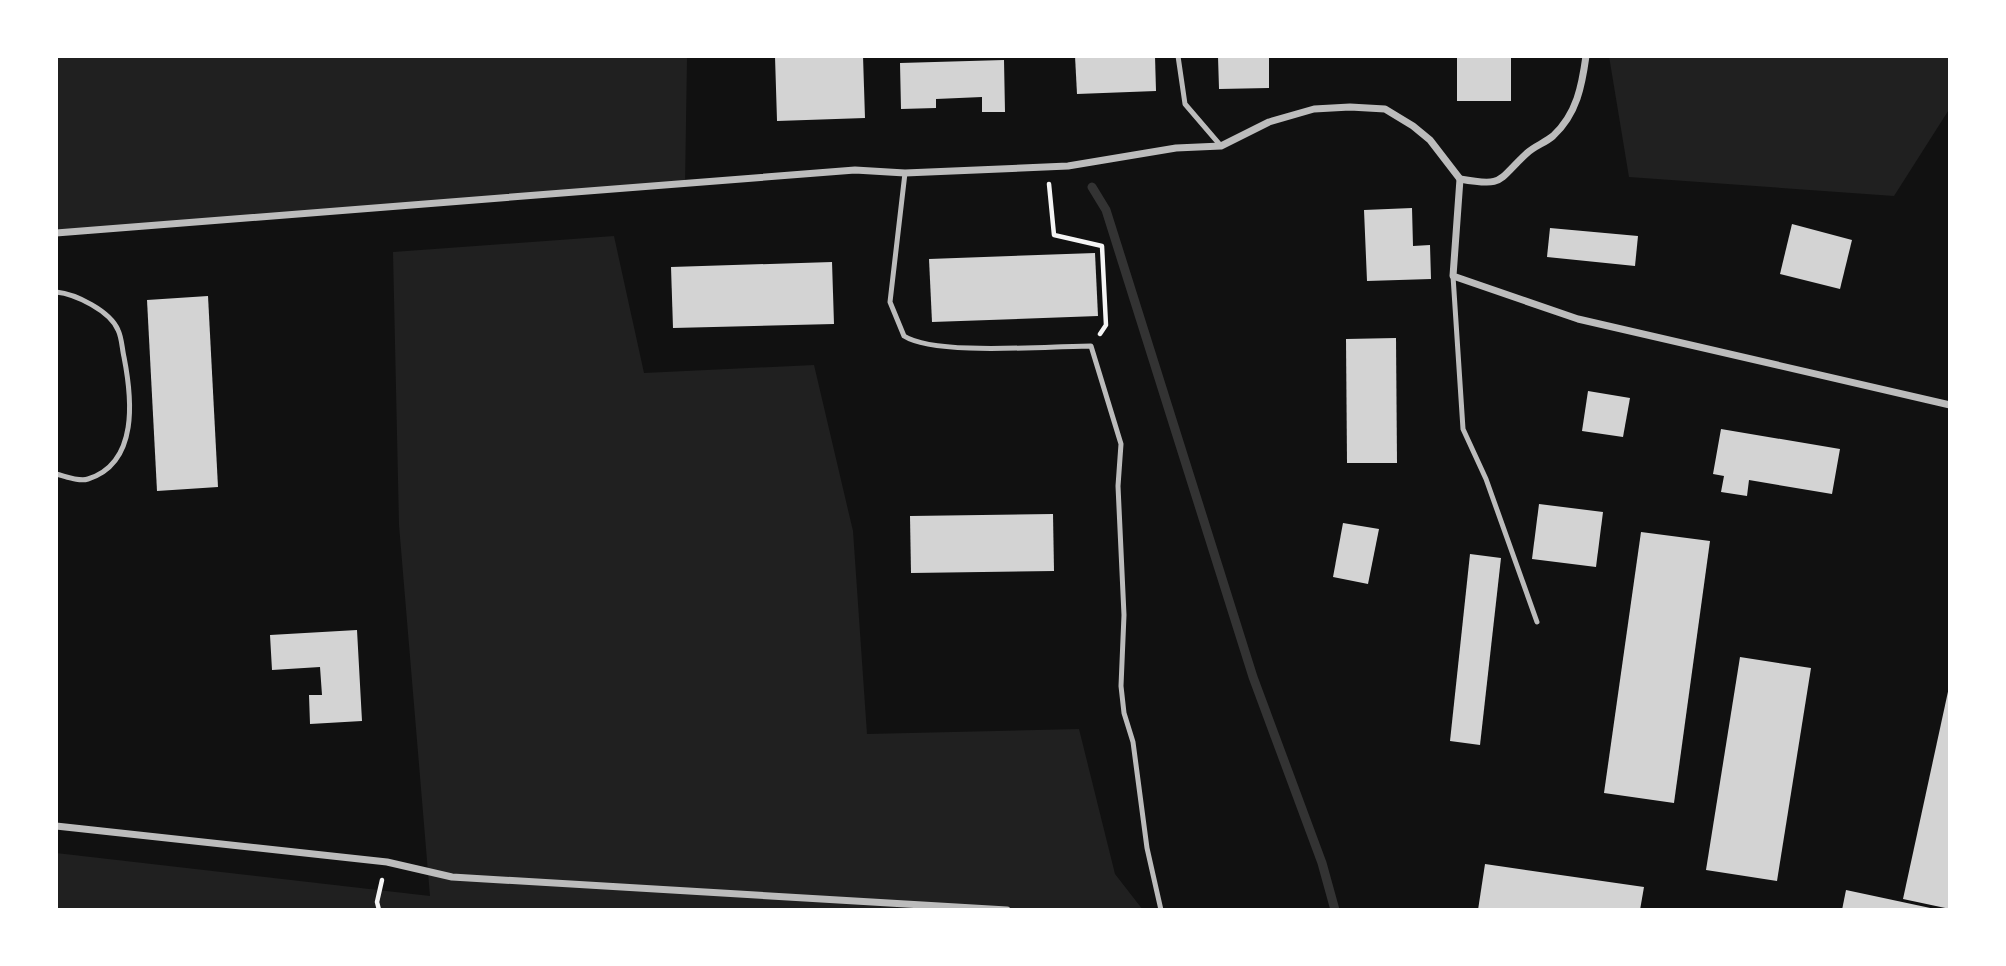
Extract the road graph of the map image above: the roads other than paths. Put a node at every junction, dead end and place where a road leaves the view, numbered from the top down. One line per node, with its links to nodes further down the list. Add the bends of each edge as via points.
1 (1178, 56): 3 (lane, via 1185,104)
2 (1586, 56): 5 (street, via 1580,93 1555,134 1501,179 1486,183)
3 (1221, 146): 4 (street, via 1047,167); 5 (street, via 1269,122 1314,109 1385,109 1430,140)
4 (905, 173): 6 (street, via 855,170); 14 (lane, via 890,302 904,336 925,345 956,348 1091,346 1121,444 1121,685)
5 (1460, 179): 7 (street)
6 (56, 233)
7 (1453, 276): 9 (street, via 1578,319); 11 (lane, via 1463,429 1486,479)
8 (56, 292): 10 (lane, via 69,293 100,310 118,328 132,412 119,456 104,471 85,480)
9 (1950, 405)
10 (56, 474)
11 (1537, 622)
12 (56, 826): 13 (street, via 387,862 453,877)
13 (1007, 910)
14 (1161, 910)

